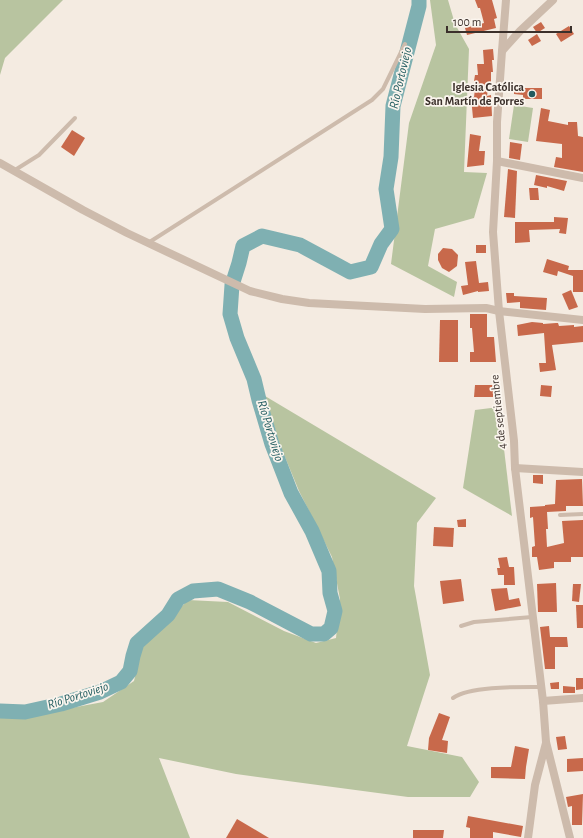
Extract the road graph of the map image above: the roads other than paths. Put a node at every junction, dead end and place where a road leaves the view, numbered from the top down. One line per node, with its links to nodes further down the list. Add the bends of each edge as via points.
1 (506, 0): 4 (street, 4 de septiembre)
2 (553, 0): 4 (street)
3 (405, 44): 10 (lane, via 383,89 372,100)
4 (502, 51): 6 (street, 4 de septiembre, via 496,122)
5 (75, 118): 8 (lane, via 39,155)
6 (497, 162): 9 (street); 11 (street, 4 de septiembre, via 493,232)
7 (0, 163): 8 (street)
8 (15, 170): 10 (street, via 83,210)
9 (583, 178)
10 (148, 243): 11 (street, via 250,291 282,299 309,303 425,309 486,308)
11 (500, 311): 12 (street); 13 (street, 4 de septiembre)
12 (583, 320)
13 (515, 468): 14 (street); 17 (street, 4 de septiembre)
14 (583, 472)
15 (583, 514): 16 (lane)
16 (560, 515)
17 (532, 617): 18 (lane, via 474,622); 19 (street, 4 de septiembre)
18 (461, 626)
19 (541, 687): 20 (lane, via 498,688 459,694); 22 (street, 4 de septiembre)
20 (453, 698)
21 (583, 698): 22 (street)
22 (543, 701): 23 (street, 4 de septiembre)
23 (546, 742): 24 (street, via 535,785); 25 (street, 4 de septiembre)
24 (528, 838)
25 (570, 838)

